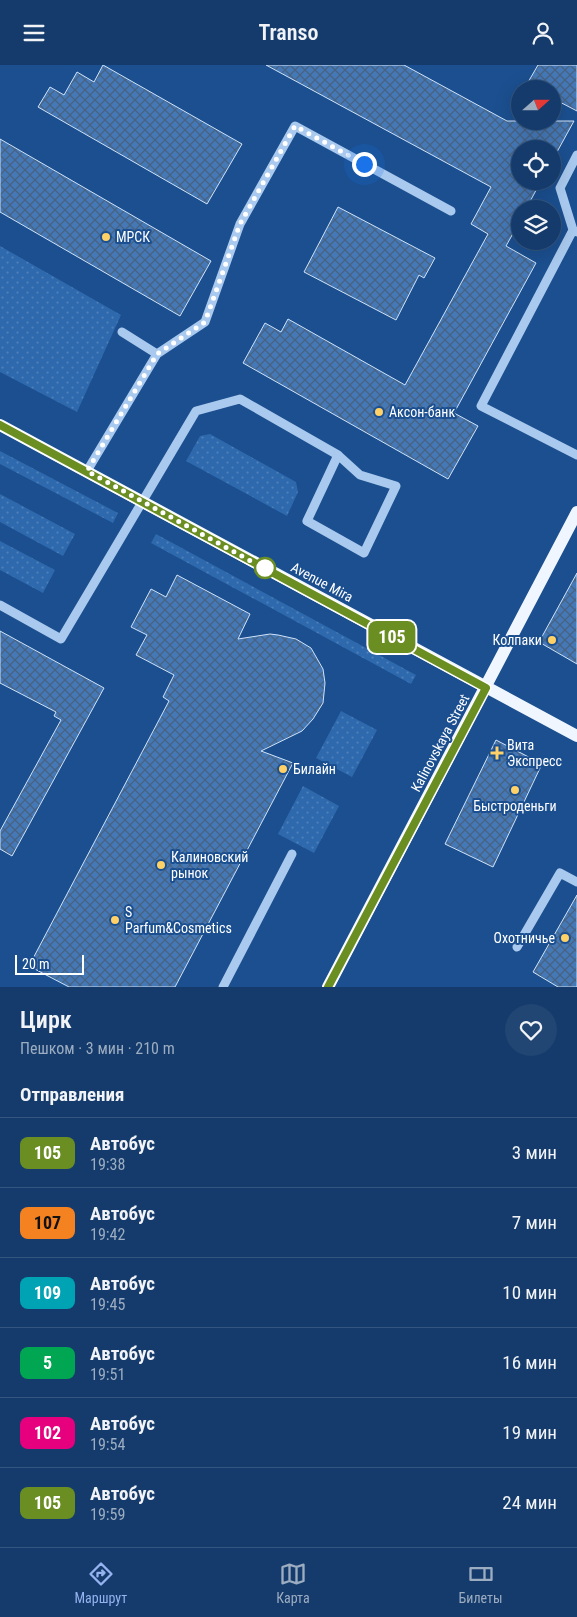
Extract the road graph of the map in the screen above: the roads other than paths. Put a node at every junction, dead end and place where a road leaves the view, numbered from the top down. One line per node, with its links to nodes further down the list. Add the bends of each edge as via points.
1 (577, 155): 3 (lane, via 560,188)
2 (451, 211): 5 (lane, via 295,126 240,224 205,322)
3 (575, 231): 8 (lane, via 481,406)
4 (122, 332): 5 (lane)
5 (157, 354): 9 (lane)
6 (0, 425): 9 (main road, Avenue Mira)
7 (338, 455): 7 (lane, via 307,521 364,553 396,486 360,475); 10 (lane, via 240,399 196,411)
8 (577, 455)
9 (87, 471): 10 (main road, Avenue Mira)
10 (143, 501): 12 (lane, via 61,639); 13 (main road, Avenue Mira)
11 (577, 511): 13 (main road, Kalinovskaya Street)
12 (0, 605)
13 (486, 688): 14 (main road, Avenue Mira); 19 (main road, Kalinovskaya Street)
14 (577, 737)
15 (292, 853): 18 (lane)
16 (577, 881): 17 (lane, via 560,873)
17 (517, 947)
18 (223, 987)
19 (328, 987)

